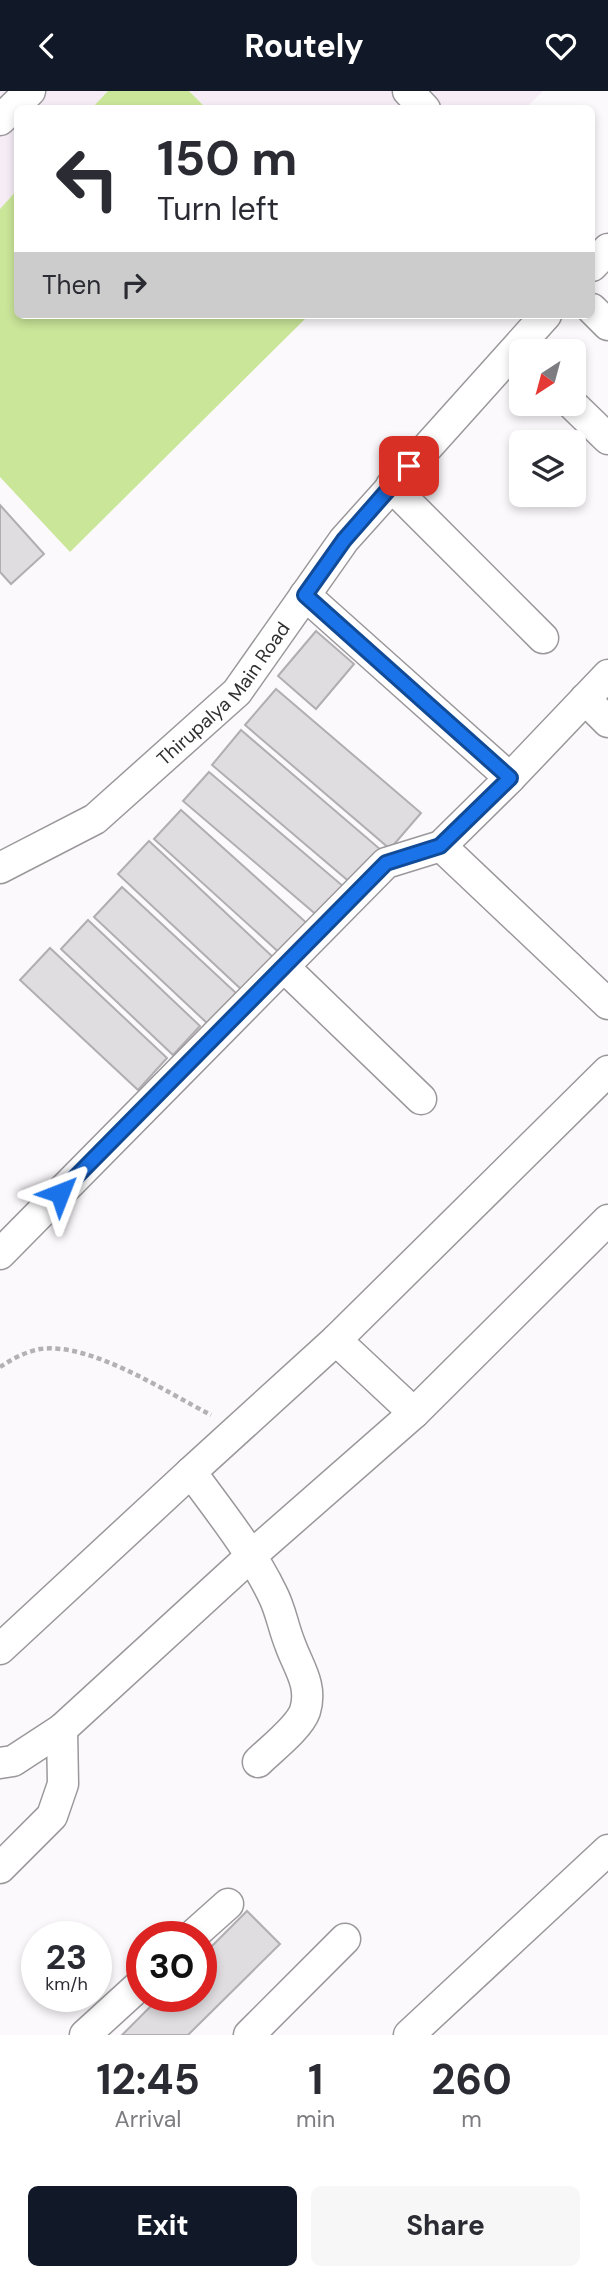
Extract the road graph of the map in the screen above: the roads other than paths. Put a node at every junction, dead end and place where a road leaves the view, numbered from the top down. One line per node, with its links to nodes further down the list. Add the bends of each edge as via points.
1 (30, 91): 2 (street)
2 (16, 105)
3 (14, 106): 4 (street)
4 (0, 120)
5 (608, 249): 6 (street)
6 (595, 263)
7 (595, 312): 9 (street)
8 (543, 319): 10 (street, Thirupalya Main Road)
9 (608, 325)
10 (527, 339)
11 (509, 361): 14 (street, Thirupalya Main Road)
12 (585, 417): 13 (street)
13 (608, 439)
14 (391, 486): 15 (street, Thirupalya Main Road); 16 (street)
15 (305, 595): 20 (street); 22 (street, Thirupalya Main Road, via 237,692 94,819)
16 (543, 638)
17 (608, 675): 18 (street)
18 (585, 699): 19 (street); 20 (street)
19 (608, 722)
20 (510, 778): 21 (street)
21 (440, 846): 23 (street, via 386,863); 24 (street)
22 (0, 868)
23 (284, 967): 26 (street); 28 (street)
24 (608, 1004)
25 (608, 1071): 29 (street)
26 (421, 1099)
27 (608, 1220): 30 (street)
28 (0, 1254)
29 (335, 1340): 30 (street); 31 (street)
30 (414, 1413): 32 (street)
31 (191, 1472): 32 (street); 33 (street)
32 (251, 1555): 34 (street); 35 (street, via 273,1595 309,1688 305,1713)
33 (0, 1650)
34 (62, 1729): 36 (street, via 13,1761); 38 (street, via 63,1784 52,1816)
35 (258, 1762)
36 (0, 1763)
37 (608, 1850): 45 (street)
38 (0, 1868)
39 (228, 1904): 40 (street)
40 (209, 1921)
41 (345, 1938): 44 (street)
42 (126, 1998): 43 (street)
43 (85, 2035)
44 (249, 2035)
45 (409, 2035)

